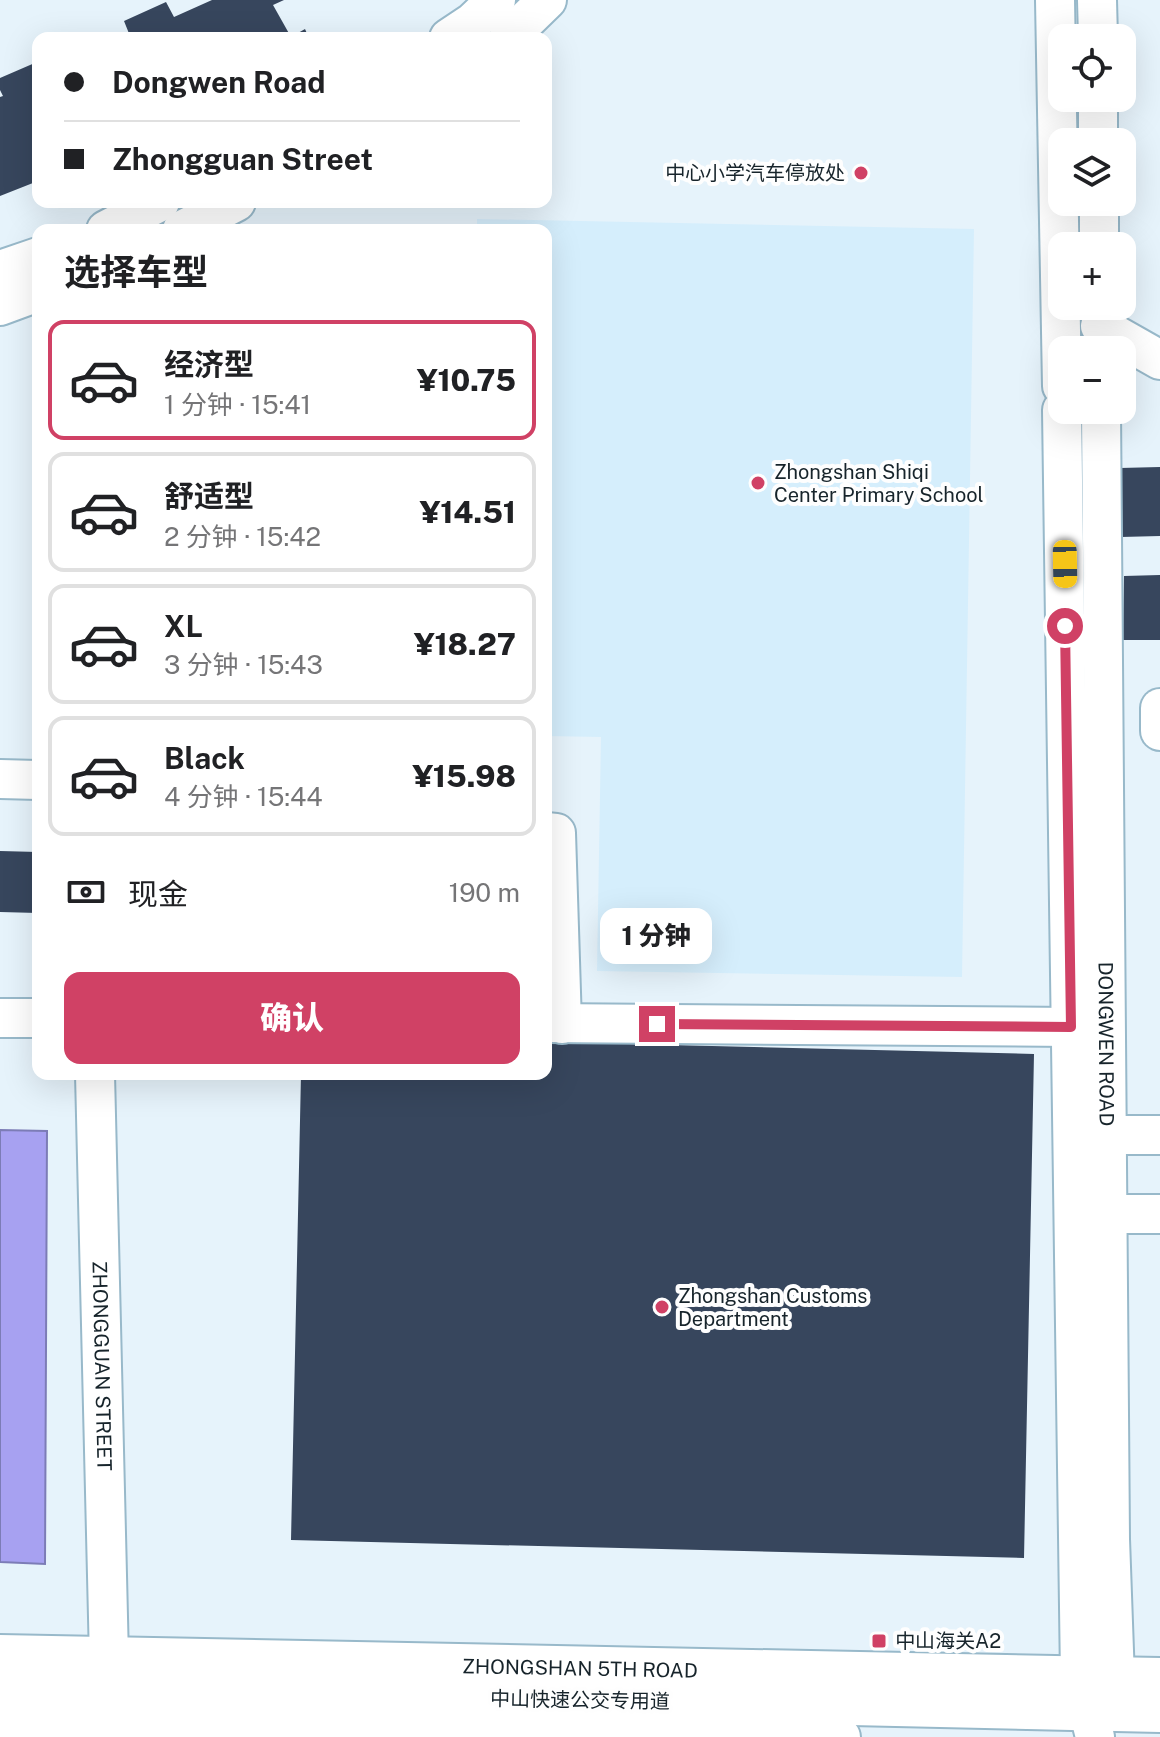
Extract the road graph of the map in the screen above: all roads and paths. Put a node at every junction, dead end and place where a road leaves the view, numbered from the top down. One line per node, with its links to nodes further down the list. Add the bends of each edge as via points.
1 (496, 0): 6 (street)
2 (547, 0): 7 (street)
3 (1055, 0): 17 (street)
4 (1097, 0): 5 (street)
5 (1098, 24)
6 (458, 32)
7 (514, 32)
8 (148, 208): 10 (street)
9 (224, 208): 11 (street)
10 (118, 224)
11 (194, 224)
12 (32, 259): 13 (street)
13 (0, 270)
14 (32, 294): 15 (street)
15 (0, 306)
16 (1100, 327): 18 (street)
17 (1061, 336)
18 (1160, 360)
19 (1062, 424): 29 (street, DONGWEN ROAD)
20 (1101, 424): 31 (street, DONGWEN ROAD)
21 (1160, 708): 22 (street)
22 (1160, 731)
23 (0, 779): 24 (street)
24 (32, 780)
25 (552, 833): 28 (street)
26 (0, 1018): 27 (street)
27 (32, 1018)
28 (554, 1024): 29 (street)
29 (1071, 1027): 39 (street, DONGWEN ROAD)
30 (95, 1080): 36 (street, ZHONGGUAN STREET)
31 (1106, 1135): 32 (street); 33 (street, DONGWEN ROAD)
32 (1160, 1135)
33 (1107, 1214): 34 (street); 39 (street, DONGWEN ROAD, via 1110,1539)
34 (1160, 1214)
35 (0, 1657): 36 (main road, ZHONGSHAN 5TH ROAD)
36 (109, 1659): 39 (main road, ZHONGSHAN 5TH ROAD)
37 (1160, 1680): 39 (main road, ZHONGSHAN 5TH ROAD)
38 (0, 1687): 39 (street, 中山快速公交专用道)
39 (1099, 1708): 40 (street, 中山快速公交专用道)
40 (1160, 1713)
41 (0, 1719): 42 (street, 中山快速公交专用道)
42 (841, 1737)

